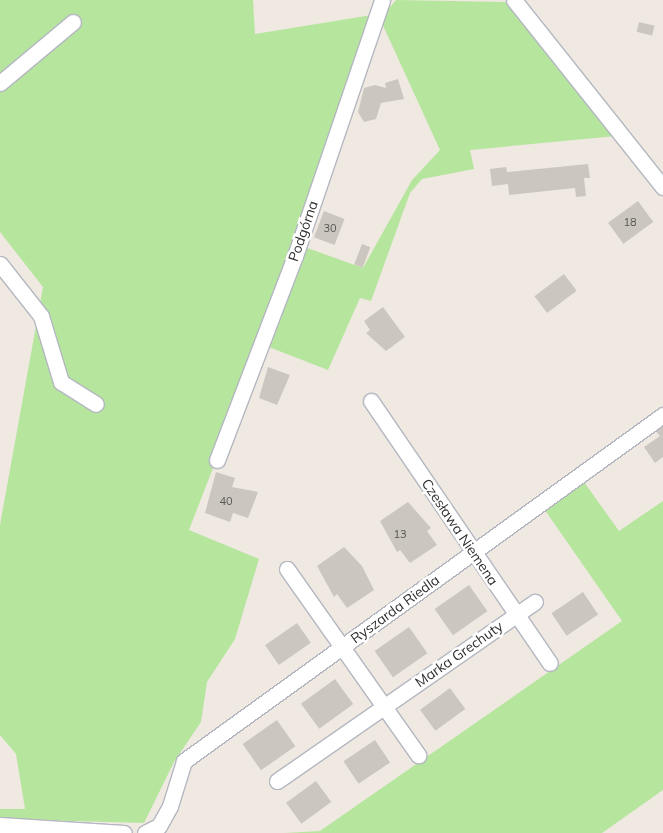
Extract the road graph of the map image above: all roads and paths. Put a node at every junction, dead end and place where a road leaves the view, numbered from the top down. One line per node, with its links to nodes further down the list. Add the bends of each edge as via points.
1 (382, 0): 10 (street, Podgórna, via 295,256)
2 (514, 0): 5 (street)
3 (73, 22): 4 (street)
4 (0, 83)
5 (663, 187)
6 (0, 264): 8 (street, via 41,316 61,382)
7 (371, 401): 11 (street, Czesława Niemena)
8 (96, 404)
9 (663, 416): 11 (street, Ryszarda Riedla)
10 (217, 460)
11 (473, 551): 14 (street, Czesława Niemena); 15 (street, Ryszarda Riedla)
12 (287, 569): 15 (street)
13 (535, 602): 14 (street, Marka Grechuty)
14 (517, 614): 16 (street, Czesława Niemena); 17 (street, Marka Grechuty)
15 (342, 647): 17 (street); 22 (street, Ryszarda Riedla, via 184,761 170,806 159,826)
16 (550, 663)
17 (384, 707): 18 (street); 19 (street, Marka Grechuty)
18 (418, 755)
19 (278, 781)
20 (0, 825): 21 (street)
21 (124, 833)
22 (145, 833)

